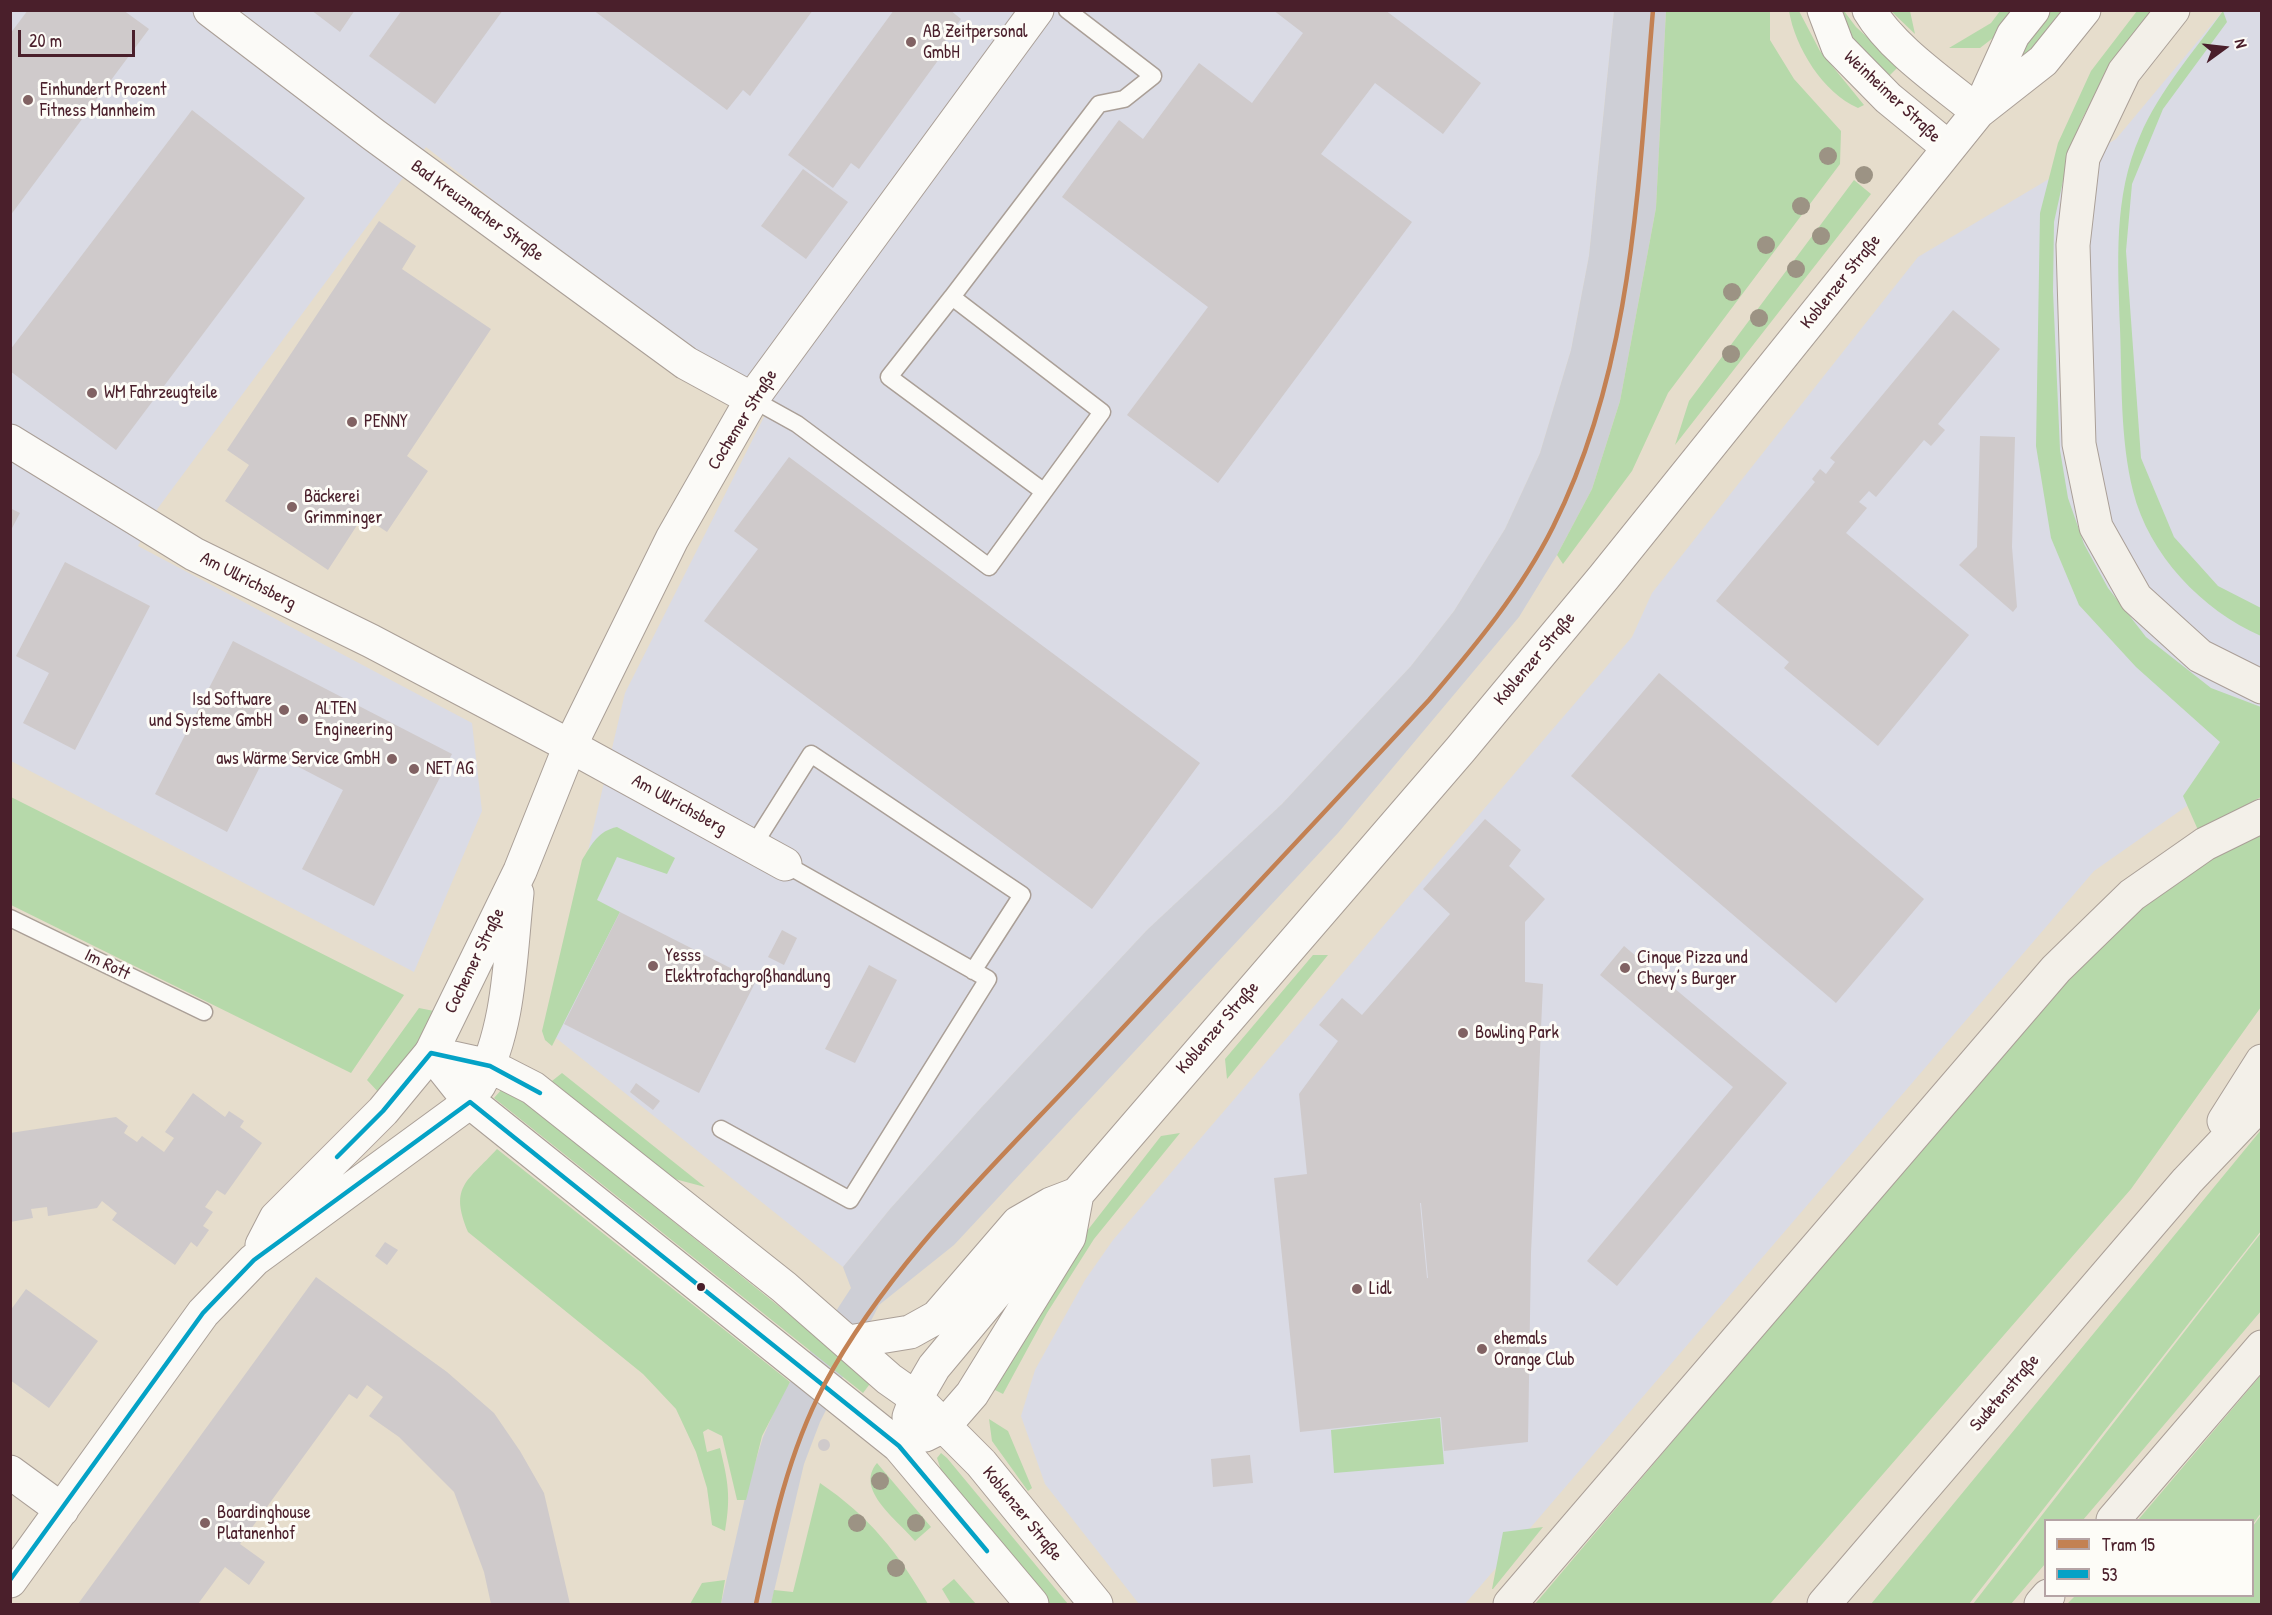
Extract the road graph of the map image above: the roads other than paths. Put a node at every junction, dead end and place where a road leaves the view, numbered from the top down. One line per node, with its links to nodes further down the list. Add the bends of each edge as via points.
1 (210, 10): 12 (street, Bad Kreuznacher Straße, via 686,363)
2 (1037, 10): 12 (street, Cochemer Straße)
3 (1067, 10): 11 (lane, via 1153,76 1124,99 1099,104)
4 (1824, 10): 10 (street, Weinheimer Straße, via 1838,47 1888,98)
5 (1869, 10): 9 (street, via 1875,22 1917,62)
6 (2033, 10): 9 (street, Koblenzer Straße, via 2013,35)
7 (2084, 10): 9 (street, Koblenzer Straße, via 2043,61)
8 (2173, 10): 15 (main road, via 2124,72 2083,158 2073,245 2079,444 2096,527 2136,598 2200,656)
9 (1978, 112): 10 (street, Koblenzer Straße)
10 (1949, 148): 31 (street, Koblenzer Straße, via 1460,750)
11 (952, 297): 14 (lane, via 1102,412); 14 (lane, via 889,377)
12 (752, 399): 14 (lane, via 797,424 989,567); 16 (street, Cochemer Straße, via 672,538)
13 (10, 441): 16 (street, Am Ullrichsberg, via 194,554 371,641)
14 (1043, 491)
15 (2262, 687)
16 (570, 746): 18 (street, Am Ullrichsberg); 20 (street, Cochemer Straße)
17 (2262, 816): 44 (main road, via 2205,844 2132,895 2056,969)
18 (753, 846): 19 (street, Am Ullrichsberg); 22 (lane, via 811,754 1022,895)
19 (785, 864): 22 (lane, Am Ullrichsberg)
20 (520, 870): 24 (street, Cochemer Straße); 26 (street, Cochemer Straße, via 503,1014)
21 (10, 918): 23 (lane, Im Rott)
22 (973, 971): 29 (lane, via 988,979 850,1200)
23 (204, 1012)
24 (432, 1053): 26 (street); 27 (street); 32 (street, Cochemer Straße, via 383,1111 276,1218)
25 (2262, 1061): 30 (main road, Sudetenstraße)
26 (490, 1066): 27 (street, Cochemer Straße); 33 (street, via 533,1088)
27 (470, 1102): 32 (street); 37 (street)
28 (2262, 1102): 30 (main road, Sudetenstraße)
29 (721, 1129)
30 (2187, 1181): 45 (main road, Sudetenstraße)
31 (1064, 1199): 33 (street, Koblenzer Straße, via 1018,1223 937,1317 910,1332); 35 (street, Koblenzer Straße, via 1039,1241 934,1367); 36 (street, Koblenzer Straße, via 1069,1236 972,1394)
32 (254, 1260): 39 (street, via 203,1313)
33 (849, 1342): 35 (street)
34 (2262, 1347): 40 (main road)
35 (916, 1398): 36 (street, Koblenzer Straße); 37 (street, Koblenzer Straße)
36 (945, 1425): 37 (street, Koblenzer Straße); 43 (street, Koblenzer Straße, via 981,1463)
37 (899, 1446): 42 (street)
38 (10, 1472): 39 (street)
39 (62, 1510): 41 (street)
40 (2115, 1519)
41 (10, 1581)
42 (1032, 1605)
43 (1096, 1605)
44 (1510, 1605)
45 (1824, 1605)

